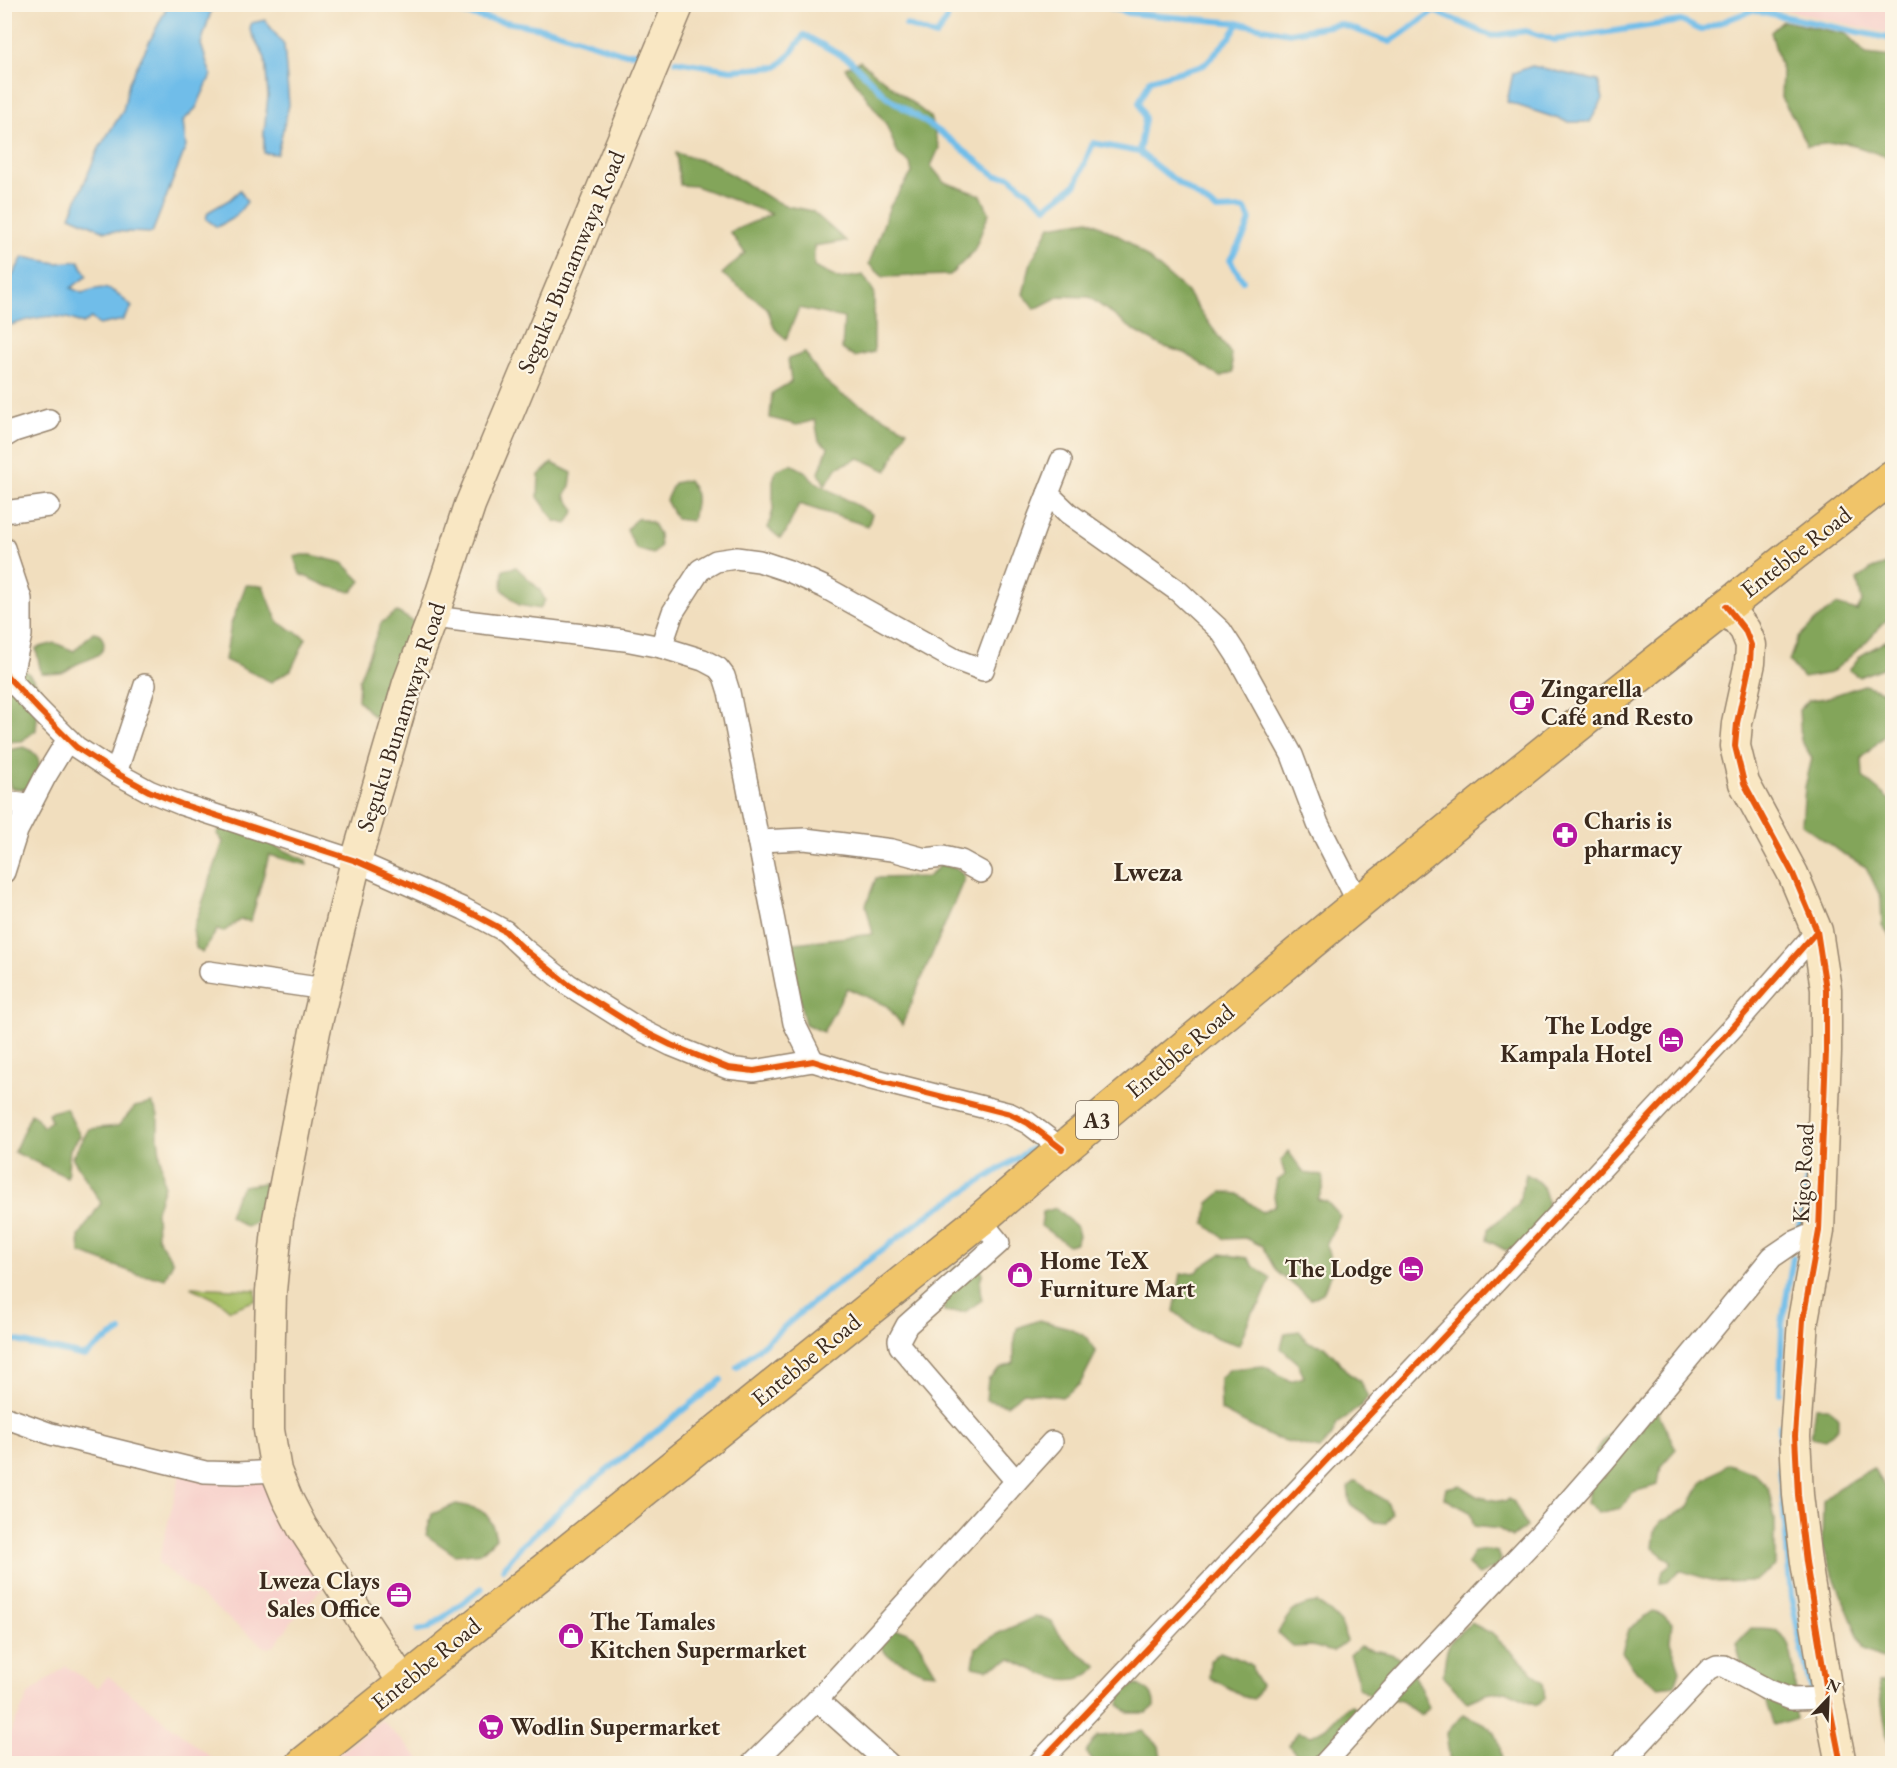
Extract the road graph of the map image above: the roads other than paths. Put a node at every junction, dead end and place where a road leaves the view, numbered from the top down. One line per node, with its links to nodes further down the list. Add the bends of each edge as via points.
1 (678, 5): 11 (main road, Seguku Bunamwaya Road, via 470,505)
2 (49, 420): 3 (street)
3 (4, 437)
4 (1061, 461): 6 (street)
5 (1893, 477): 10 (main road, Entebbe Road / A3)
6 (1048, 494): 12 (street, via 983,670 954,659 789,571 736,558 716,561 700,570 673,612); 23 (street, via 1068,513 1178,591 1221,631 1292,755 1318,824)
7 (50, 506): 8 (street)
8 (4, 512)
9 (4, 548): 13 (street, via 21,599 21,635)
10 (1726, 606): 23 (main road, Entebbe Road / A3); 24 (main road, Kigo Road, via 1745,630 1751,645 1735,746 1744,783 1793,874)
11 (433, 617): 12 (street); 20 (main road, Seguku Bunamwaya Road, via 408,683)
12 (661, 647): 19 (street, via 703,660 724,676)
13 (8, 676): 15 (street)
14 (145, 685): 16 (street)
15 (68, 739): 16 (street); 18 (street)
16 (116, 773): 20 (street, via 181,804)
17 (4, 802): 18 (street)
18 (30, 805): 21 (street)
19 (758, 841): 22 (street, via 805,839 892,850 925,859 943,857); 27 (street, via 794,1023)
20 (356, 861): 26 (main road, Seguku Bunamwaya Road); 27 (street, via 498,926 569,985 671,1045 728,1068 754,1071)
21 (4, 872)
22 (981, 872)
23 (1358, 902): 28 (main road, Entebbe Road / A3)
24 (1816, 932): 30 (main road, Kigo Road, via 1826,989); 41 (street, via 1734,1026 1488,1290)
25 (209, 972): 26 (street)
26 (325, 989): 33 (main road, Seguku Bunamwaya Road, via 276,1239 271,1291 269,1430)
27 (813, 1060): 28 (street, via 1010,1114)
28 (1062, 1149): 29 (main road, Entebbe Road / A3)
29 (980, 1220): 34 (street, via 999,1242 907,1325 899,1340 900,1346); 35 (main road, Entebbe Road / A3)
30 (1819, 1231): 36 (main road, Kigo Road, via 1803,1320 1795,1436 1806,1562); 42 (street, via 1772,1257 1540,1534)
31 (4, 1417): 33 (street, via 51,1434 205,1472)
32 (1052, 1442): 34 (street)
33 (276, 1470): 35 (main road, Seguku Bunamwaya Road, via 302,1527)
34 (1016, 1481): 37 (street)
35 (403, 1682): 38 (main road, Entebbe Road / A3)
36 (1828, 1698): 43 (street, via 1791,1699 1717,1666); 44 (main road, Kigo Road)
37 (817, 1700): 39 (street); 40 (street)
38 (303, 1764)
39 (752, 1764)
40 (890, 1764)
41 (1038, 1764)
42 (1324, 1764)
43 (1621, 1764)
44 (1841, 1764)

